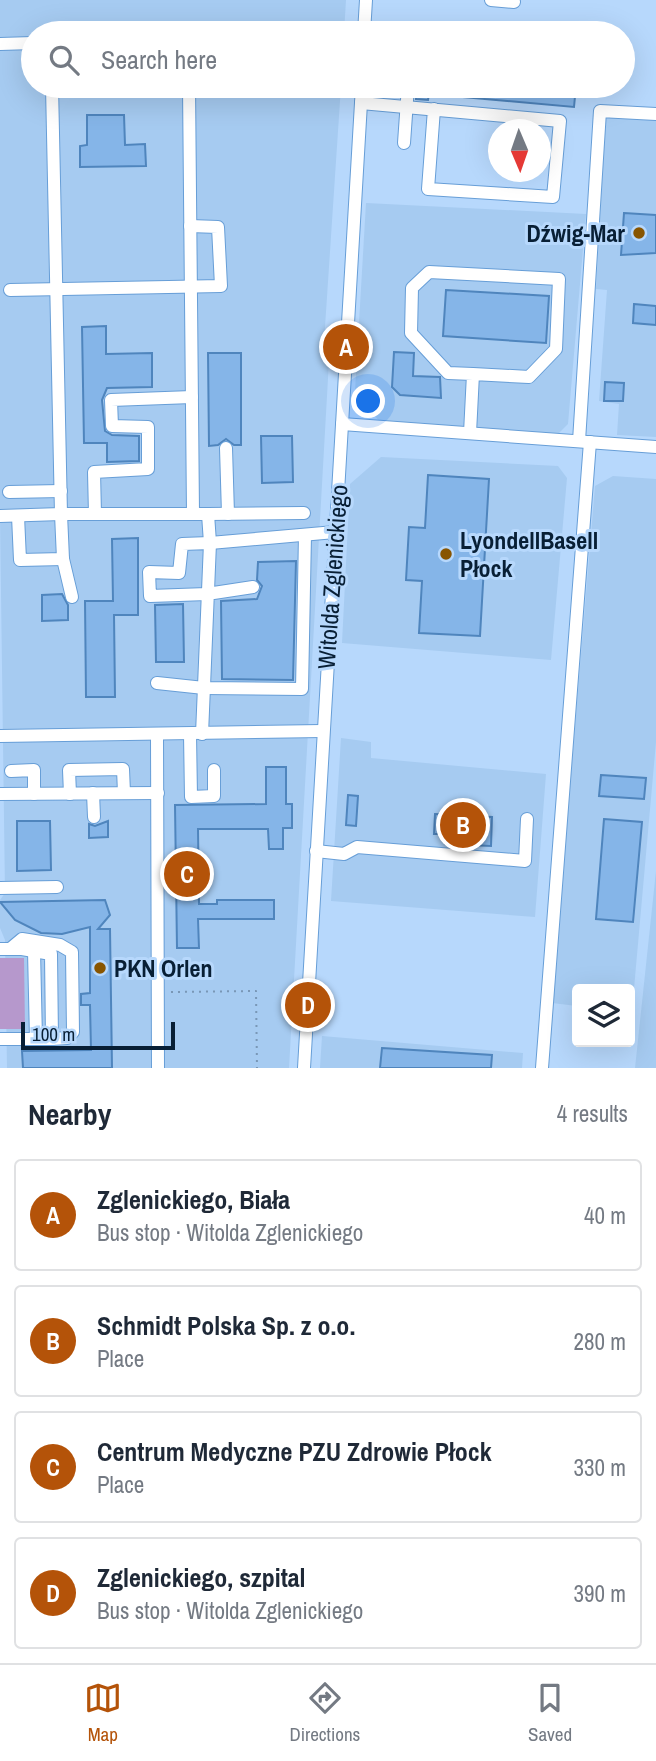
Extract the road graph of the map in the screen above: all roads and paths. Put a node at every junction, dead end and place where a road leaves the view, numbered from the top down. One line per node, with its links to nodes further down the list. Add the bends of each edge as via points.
1 (366, 0): 4 (street)
2 (491, 0): 3 (street)
3 (514, 2)
4 (365, 21)
5 (21, 43): 6 (street)
6 (0, 44)
7 (52, 98): 19 (street)
8 (189, 98): 16 (street)
9 (361, 98): 11 (street, Witolda Zglenickiego)
10 (408, 98): 12 (street)
11 (361, 103): 12 (street); 22 (street, Witolda Zglenickiego)
12 (408, 107): 13 (street); 15 (street)
13 (434, 109): 13 (street, via 560,121 553,197 428,189)
14 (656, 114): 24 (street, via 600,111)
15 (404, 143)
16 (190, 226): 17 (street); 17 (street, via 218,227 221,286)
17 (191, 286): 19 (street); 21 (street)
18 (10, 290): 19 (street)
19 (56, 290): 27 (street)
20 (473, 374): 20 (street, via 448,373 411,332 412,288 429,272 559,279 556,349 529,377); 23 (street)
21 (192, 397): 31 (street, via 110,400 112,426 148,427 148,468 94,472); 32 (street)
22 (342, 424): 23 (street); 37 (street, Witolda Zglenickiego)
23 (470, 433): 24 (street)
24 (584, 441): 25 (street); 72 (street)
25 (656, 447)
26 (226, 448): 34 (street)
27 (61, 491): 28 (street); 30 (street)
28 (9, 492)
29 (304, 513): 34 (street)
30 (61, 514): 31 (street); 36 (street); 40 (street)
31 (94, 514): 32 (street)
32 (193, 514): 33 (street)
33 (208, 514): 34 (street); 39 (street)
34 (228, 514)
35 (0, 516): 36 (street)
36 (18, 516): 40 (street, via 20,560)
37 (335, 532): 38 (street); 46 (street, Witolda Zglenickiego)
38 (305, 535): 39 (street); 45 (street, via 302,689)
39 (210, 543): 42 (street); 42 (street, via 182,544 179,573 149,572 150,596)
40 (63, 559): 43 (street)
41 (253, 587): 42 (street)
42 (207, 594): 45 (street)
43 (72, 597)
44 (157, 683): 45 (street)
45 (204, 688): 48 (street)
46 (322, 732): 48 (street); 60 (street, Witolda Zglenickiego)
47 (157, 734): 48 (street); 49 (street); 54 (street)
48 (196, 734): 50 (street, via 191,797 214,796)
49 (0, 736)
50 (214, 770)
51 (11, 771): 56 (street, via 34,770)
52 (93, 793): 53 (street); 57 (street); 58 (street)
53 (124, 793): 54 (street); 57 (street, via 123,769 69,770)
54 (158, 793): 65 (street)
55 (0, 794): 56 (street)
56 (34, 794): 57 (street)
57 (70, 794)
58 (94, 817)
59 (527, 819): 60 (street, via 525,861 357,847 344,854)
60 (316, 851): 71 (street, Witolda Zglenickiego)
61 (57, 887): 62 (street)
62 (0, 888)
63 (5, 949): 64 (street); 68 (street, via 22,939 60,945 72,952 73,1032 67,1038)
64 (34, 951): 67 (street); 68 (street, via 51,954)
65 (159, 992): 69 (street); 70 (path, via 256,992)
66 (0, 1039): 67 (street)
67 (36, 1039): 68 (street)
68 (52, 1039)
69 (158, 1068)
70 (257, 1068)
71 (304, 1068)
72 (542, 1068)

